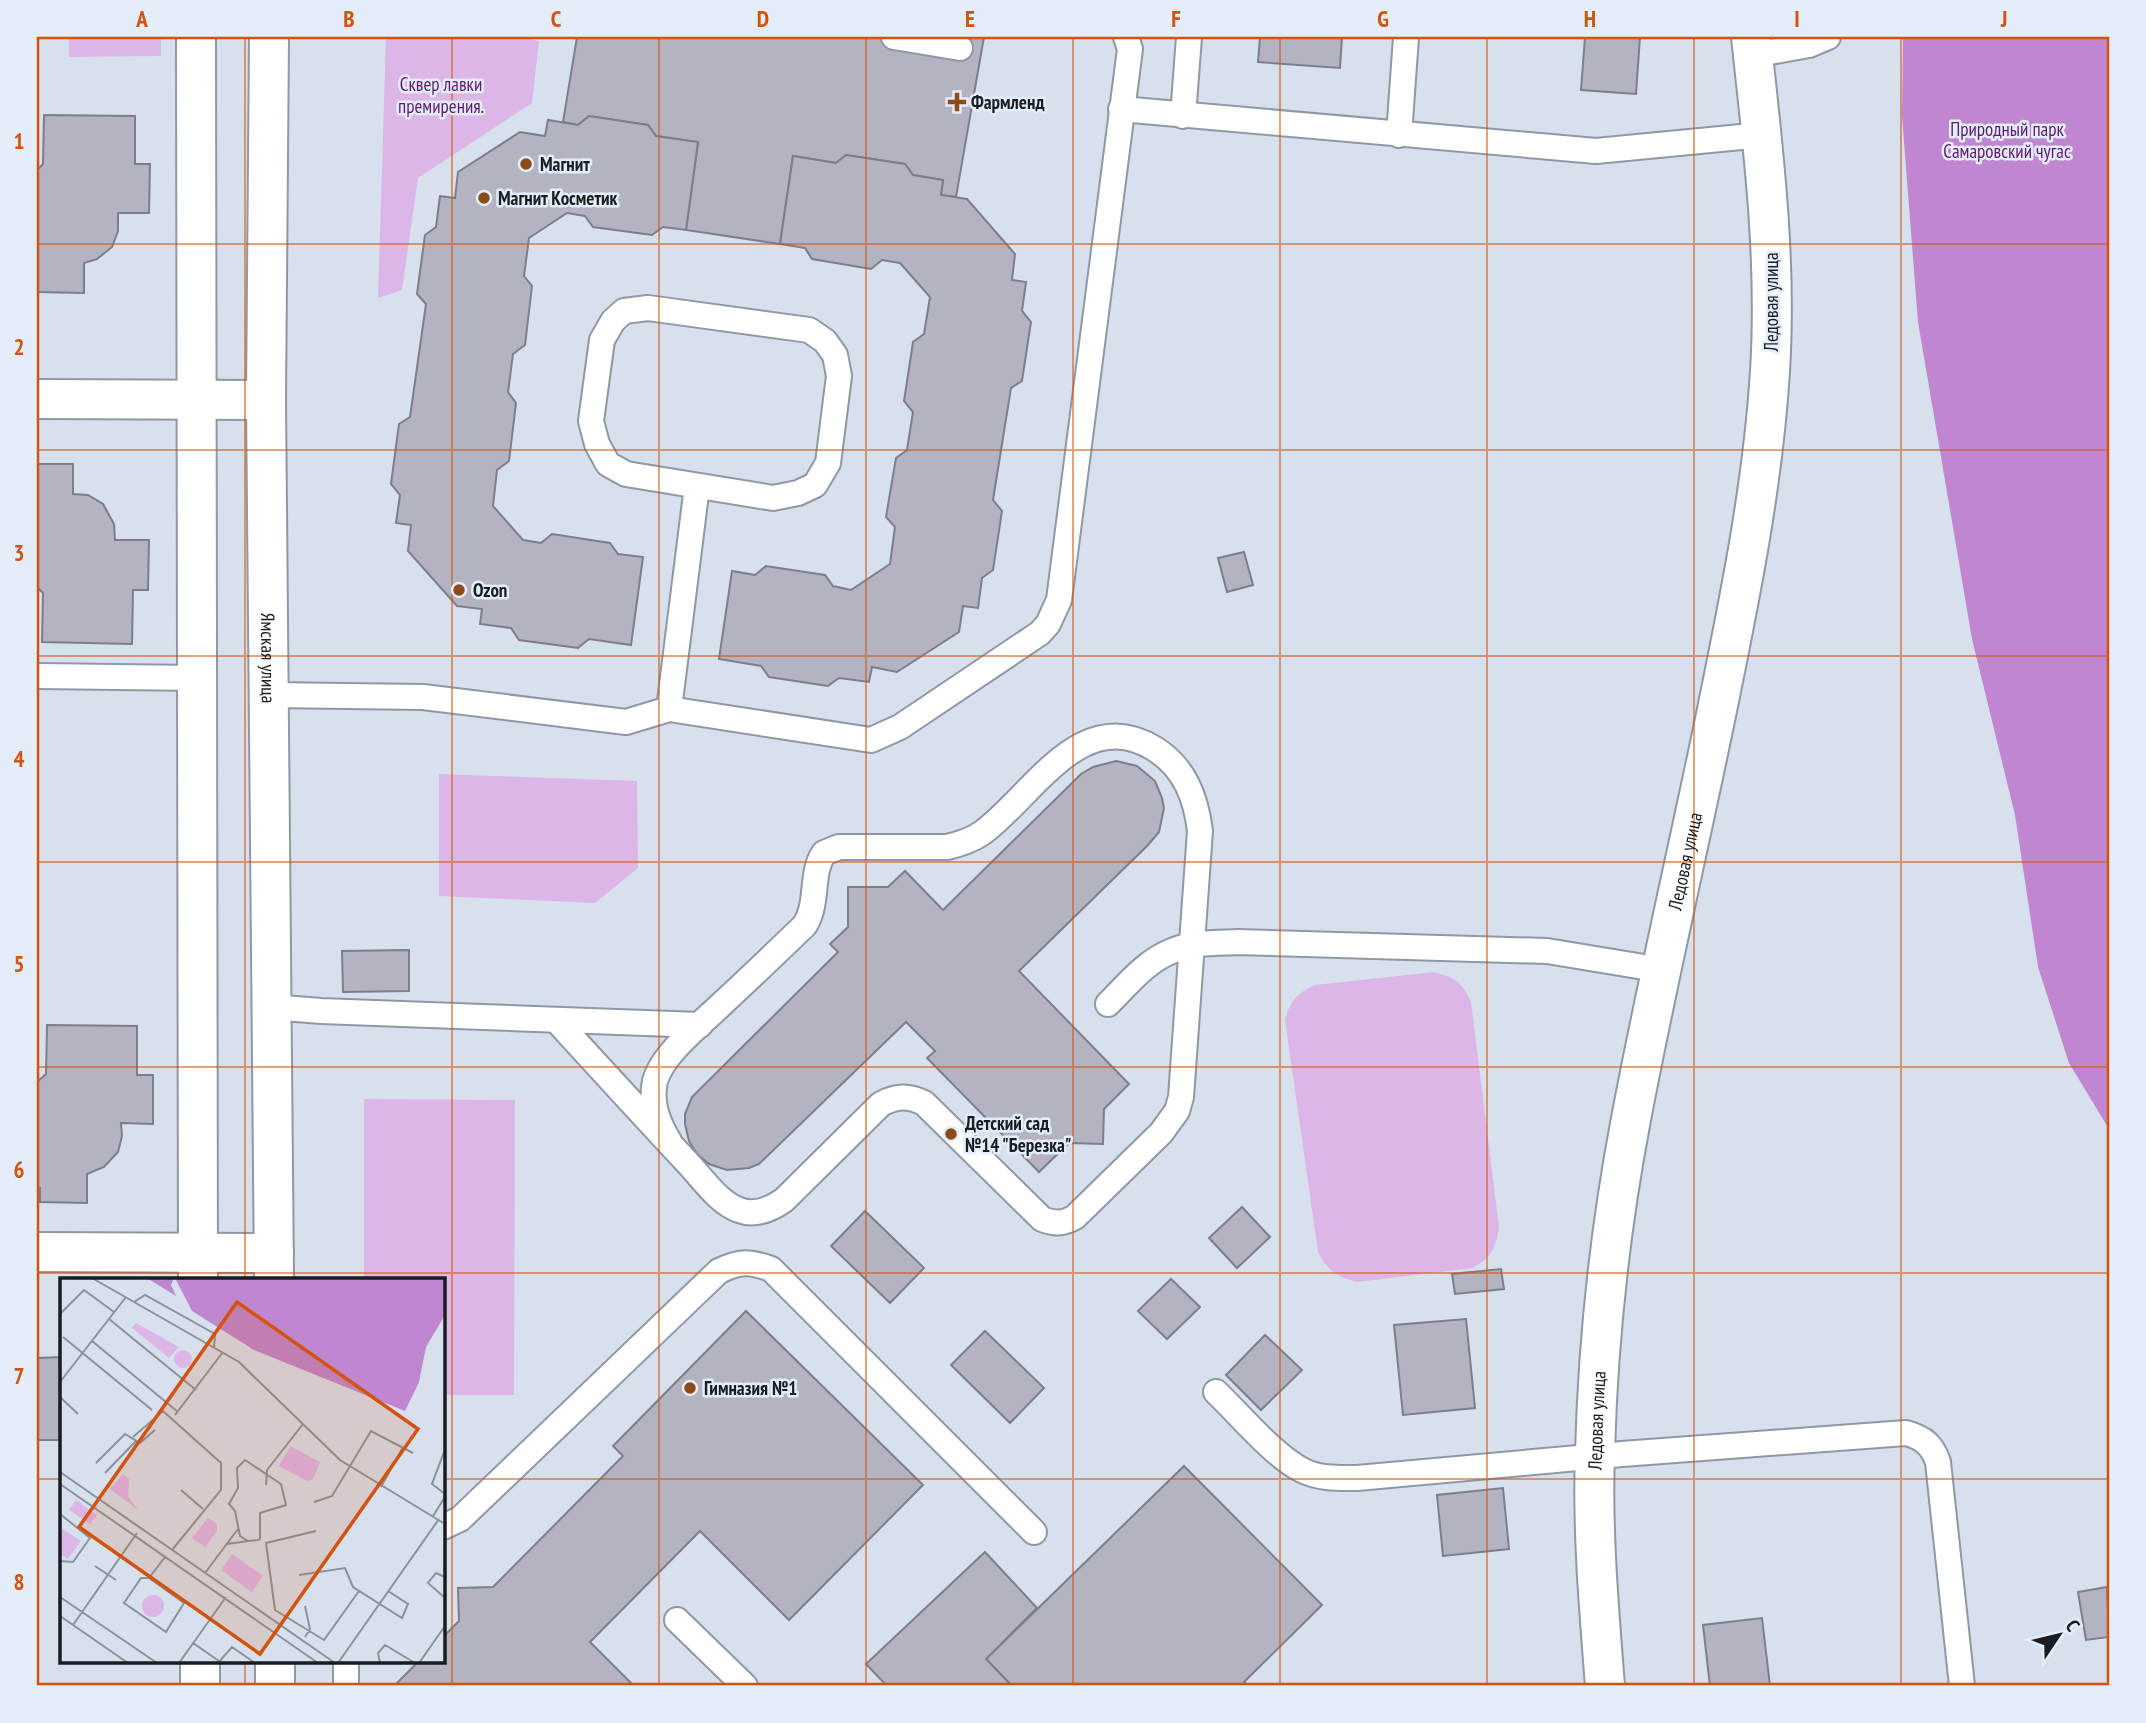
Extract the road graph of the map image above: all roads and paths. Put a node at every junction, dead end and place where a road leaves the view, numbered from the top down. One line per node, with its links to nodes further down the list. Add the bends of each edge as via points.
1 (196, 37): 15 (street)
2 (268, 37): 16 (street, Ямская улица)
3 (894, 37): 9 (lane)
4 (1126, 37): 10 (lane, via 1130,49)
5 (1189, 37): 11 (lane)
6 (1406, 37): 12 (lane)
7 (1828, 37): 8 (lane, via 1809,45)
8 (1752, 46): 13 (street, Ледовая улица)
9 (960, 48)
10 (1121, 109): 11 (lane); 21 (lane, via 1059,600 1048,624 900,727 871,740)
11 (1183, 116): 12 (lane)
12 (1399, 135): 13 (lane, via 1596,151)
13 (1762, 135): 23 (street, Ледовая улица, via 1773,281 1763,451 1745,574)
14 (37, 399): 15 (street)
15 (196, 400): 16 (street); 19 (street)
16 (266, 400): 20 (street, Ямская улица)
17 (697, 486): 17 (lane, via 626,474 608,464 597,444 591,421 602,340 613,321 625,311 648,308 809,330 825,341 835,355 839,376 828,463 815,485 773,498); 21 (lane)
18 (37, 676): 19 (lane)
19 (197, 678): 30 (street)
20 (269, 695): 21 (lane, via 424,697 626,722); 25 (street, Ямская улица)
21 (669, 709)
22 (1193, 945): 23 (lane, via 1238,942 1547,951); 24 (lane, via 1150,963); 27 (lane, via 1200,831 1193,796 1173,762 1159,752 1143,742 1103,739 1073,749 982,833 964,843 839,847 824,853 818,865 813,913 805,925); 28 (lane, via 1177,1111 1161,1133 1065,1223 1042,1219 915,1098 891,1098 881,1104 784,1200 762,1211 749,1213 725,1202)
23 (1662, 970): 33 (street, Ледовая улица, via 1616,1213 1598,1371)
24 (1108, 1004)
25 (271, 1007): 26 (lane); 31 (street, Ямская улица)
26 (556, 1020): 27 (lane); 28 (lane)
27 (700, 1025): 28 (lane, via 671,1054 656,1079 654,1110)
28 (670, 1143)
29 (37, 1252): 30 (street)
30 (198, 1267): 31 (street)
31 (274, 1267)
32 (1216, 1392): 33 (lane, via 1279,1454 1303,1471 1329,1478)
33 (1594, 1457): 44 (street, Ледовая улица); 45 (lane, via 1906,1433 1921,1437 1933,1448 1940,1473)
34 (444, 1527): 35 (lane, via 460,1519 719,1271 735,1263 753,1263 771,1269)
35 (1034, 1532)
36 (677, 1620): 43 (lane)
37 (200, 1664): 40 (street)
38 (275, 1664): 41 (street)
39 (346, 1664): 42 (lane)
40 (200, 1686)
41 (275, 1686)
42 (346, 1686)
43 (745, 1686)
44 (1605, 1686)
45 (1962, 1686)

